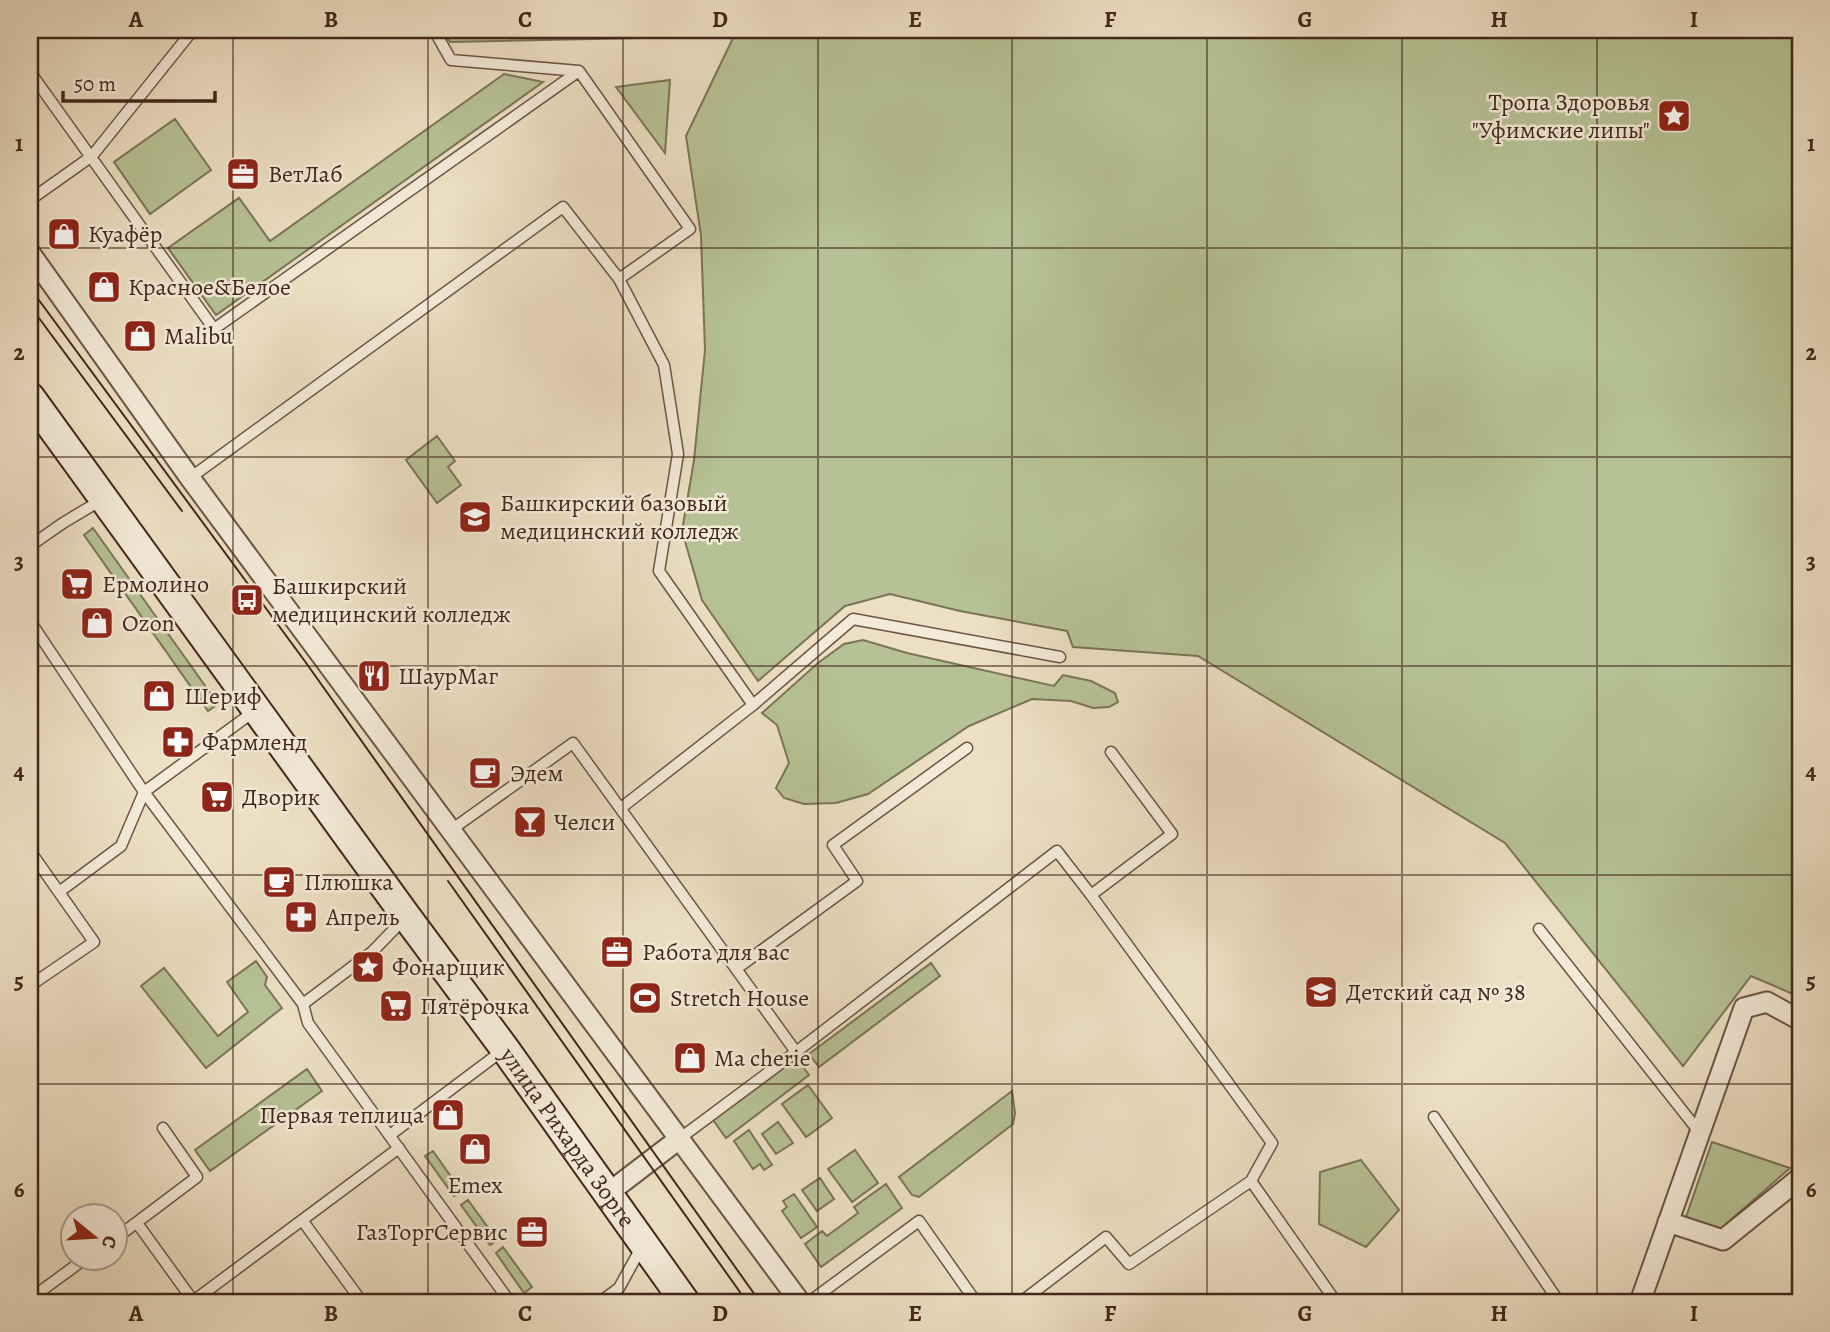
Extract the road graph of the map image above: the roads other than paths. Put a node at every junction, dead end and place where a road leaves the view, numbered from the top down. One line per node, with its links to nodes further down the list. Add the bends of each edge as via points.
1 (193, 30): 5 (lane)
2 (434, 30): 3 (lane, via 452,60)
3 (579, 71): 5 (lane, via 214,328); 8 (lane, via 690,229)
4 (30, 72): 5 (lane)
5 (92, 156): 6 (lane)
6 (30, 200)
7 (30, 253): 10 (street)
8 (619, 279): 10 (lane, via 564,206); 15 (lane, via 664,365 678,454 659,570)
9 (30, 397): 11 (main road, улица Рихарда Зорге)
10 (190, 478): 21 (street)
11 (103, 499): 12 (lane); 16 (main road, улица Рихарда Зорге)
12 (30, 546)
13 (30, 621): 19 (lane)
14 (1060, 657): 15 (lane, via 853,619)
15 (753, 705): 20 (lane)
16 (257, 710): 19 (lane); 25 (main road, улица Рихарда Зорге)
17 (967, 748): 27 (lane, via 833,845 857,881)
18 (1111, 752): 24 (lane, via 1172,834)
19 (144, 792): 23 (lane, via 121,846); 29 (lane)
20 (621, 808): 21 (lane, via 573,743); 27 (lane)
21 (450, 830): 37 (street)
22 (30, 851): 23 (lane)
23 (59, 892): 28 (lane, via 94,942)
24 (1091, 895): 32 (lane, via 1057,850); 40 (lane, via 1272,1143)
25 (406, 916): 29 (lane, via 372,952); 31 (main road, улица Рихарда Зорге)
26 (1539, 929): 35 (lane)
27 (736, 969): 32 (lane)
28 (34, 983)
29 (303, 1004): 36 (lane, via 308,1023)
30 (1800, 1020): 35 (street, via 1767,1002 1744,1008)
31 (505, 1049): 36 (lane); 41 (main road, улица Рихарда Зорге)
32 (796, 1052): 37 (lane)
33 (1434, 1117): 59 (lane)
34 (163, 1128): 44 (lane, via 197,1177)
35 (1699, 1133): 43 (street)
36 (390, 1135): 38 (lane)
37 (679, 1139): 41 (street); 54 (street)
38 (399, 1148): 42 (lane); 51 (lane)
39 (1800, 1178): 43 (street, via 1723,1240)
40 (1251, 1181): 57 (lane, via 1129,1264 1106,1237); 58 (lane)
41 (607, 1194): 46 (main road, улица Рихарда Зорге)
42 (302, 1220): 49 (lane); 50 (lane)
43 (1668, 1222): 60 (street)
44 (137, 1223): 45 (lane); 49 (lane)
45 (130, 1228)
46 (643, 1244): 52 (lane, via 619,1289); 53 (main road, улица Рихарда Зорге)
47 (67, 1272): 48 (lane)
48 (30, 1299)
49 (193, 1302)
50 (362, 1302)
51 (510, 1302)
52 (600, 1302)
53 (685, 1302)
54 (800, 1302)
55 (809, 1302): 56 (lane, via 919,1221)
56 (976, 1302)
57 (1021, 1302)
58 (1336, 1302)
59 (1559, 1302)
60 (1640, 1302)

